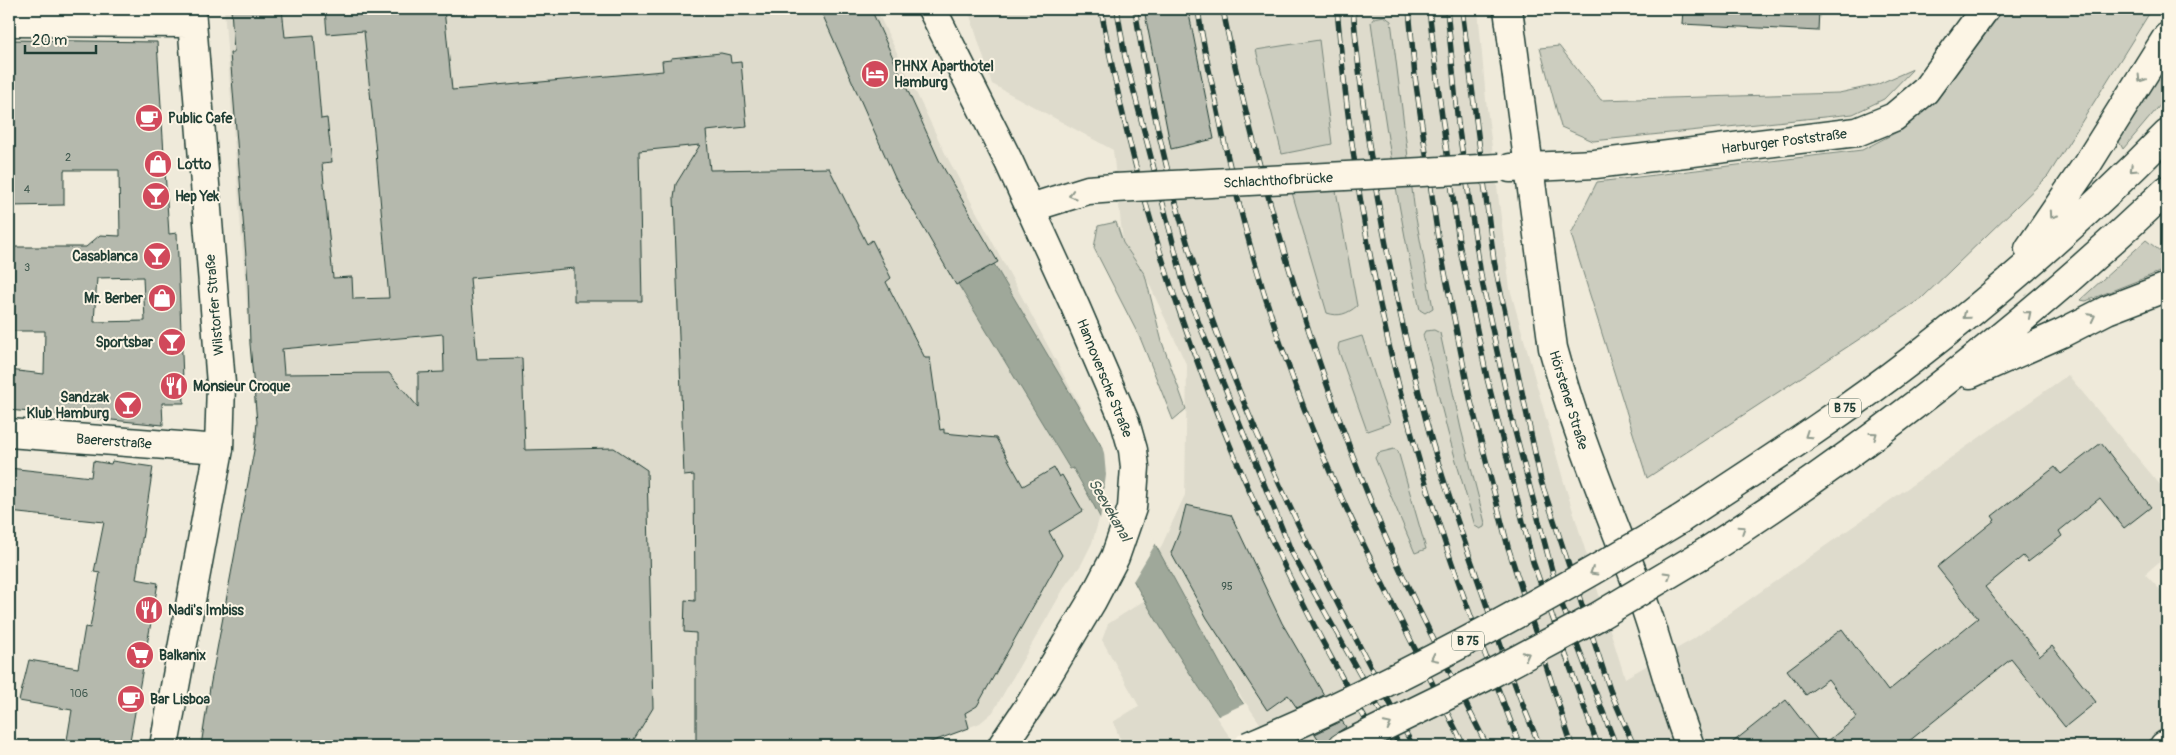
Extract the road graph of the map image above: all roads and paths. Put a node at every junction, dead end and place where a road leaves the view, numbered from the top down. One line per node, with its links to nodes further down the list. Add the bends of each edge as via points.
1 (932, 9): 10 (main road, Hannoversche Straße)
2 (1508, 9): 8 (main road, Hörstener Straße)
3 (1985, 9): 8 (main road, Harburger Poststraße, via 1925,91 1894,117 1858,132 1595,164)
4 (191, 16): 5 (main road); 15 (main road, Wilstorfer Straße, via 220,384)
5 (9, 22)
6 (2167, 38): 11 (main road, B 75, one-way to 11, via 2088,163)
7 (2167, 134): 11 (main road, B 75, one-way to 11)
8 (1529, 167): 10 (main road, Schlachthofbrücke, one-way to 10, bridge, via 1088,190); 20 (main road, Hörstener Straße, via 1550,331 1566,398 1643,600)
9 (2167, 190): 13 (main road, one-way to 9, via 2028,315)
10 (1030, 208): 17 (main road, Hannoversche Straße, via 1125,422 1133,450 1135,478 1132,508 1124,535 1092,601)
11 (2004, 285): 18 (main road, B 75, one-way to 18, bridge, via 1912,360 1821,426 1680,520 1585,577 1450,650)
12 (2167, 286): 13 (main road, one-way to 12, via 2106,310)
13 (1936, 390): 19 (main road, one-way to 13, bridge, via 1598,617 1758,518)
14 (9, 433): 15 (main road, Baererstraße)
15 (219, 449): 16 (main road, Wilstorfer Straße)
16 (164, 746)
17 (1002, 746)
18 (1248, 746)
19 (1344, 746)
20 (1690, 746)

